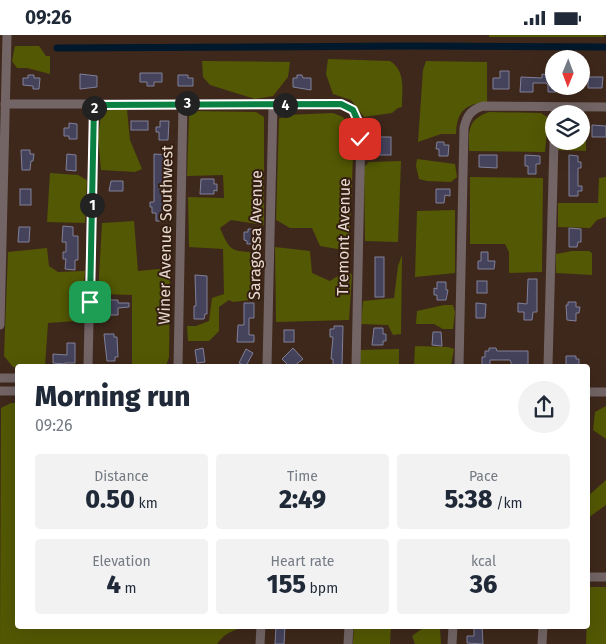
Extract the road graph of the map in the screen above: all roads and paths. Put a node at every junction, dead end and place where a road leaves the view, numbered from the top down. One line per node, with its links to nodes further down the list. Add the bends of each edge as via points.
1 (4, 41): 3 (street)
2 (183, 103): 4 (street); 5 (street); 12 (street, Winer Avenue Southwest)
3 (5, 104): 4 (street); 10 (street)
4 (94, 105): 11 (street)
5 (273, 105): 13 (street, Saragossa Avenue); 14 (street, Tremont Avenue, via 341,104 353,110 361,128)
6 (606, 107): 7 (street)
7 (590, 108)
8 (545, 109): 15 (street, via 483,106 474,109 467,117 464,129)
9 (554, 150): 16 (street)
10 (0, 325)
11 (88, 364)
12 (178, 364)
13 (267, 364)
14 (356, 364)
15 (459, 364)
16 (548, 364)
17 (0, 378): 18 (street)
18 (15, 378)
19 (0, 391): 20 (street)
20 (15, 391)
21 (590, 392): 22 (street)
22 (606, 392)
23 (590, 577): 24 (street)
24 (606, 577)
25 (261, 629): 29 (street)
26 (349, 629): 30 (street)
27 (453, 629): 31 (street)
28 (543, 629): 32 (street)
29 (260, 644)
30 (348, 644)
31 (452, 644)
32 (542, 644)

